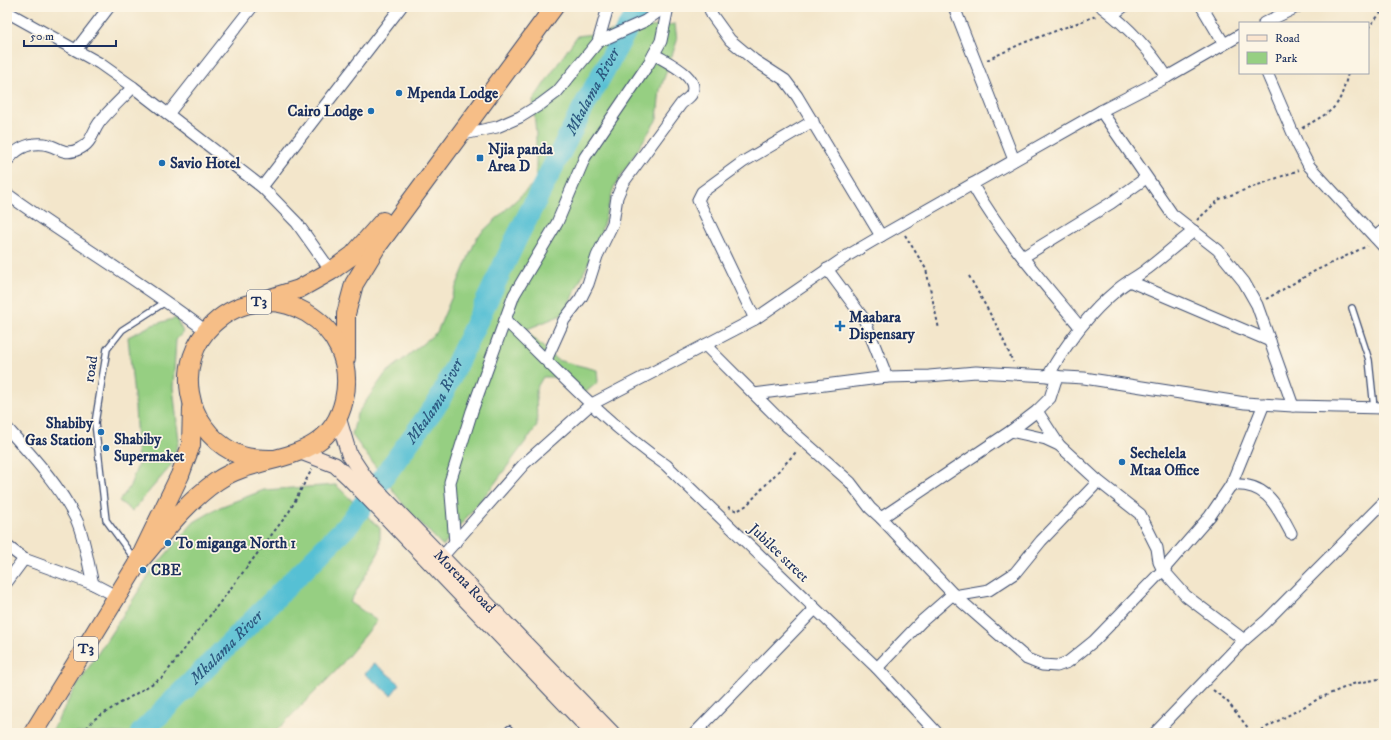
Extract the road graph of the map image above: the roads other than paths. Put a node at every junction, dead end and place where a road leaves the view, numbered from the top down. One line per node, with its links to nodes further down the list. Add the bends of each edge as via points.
1 (109, 7): 18 (street)
2 (252, 7): 24 (street)
3 (401, 7): 31 (street)
4 (554, 7): 26 (highway, T3)
5 (608, 7): 16 (street)
6 (667, 7): 16 (street, via 645,21); 19 (street, via 661,41)
7 (710, 7): 25 (street, via 712,15 730,40 754,60 785,80)
8 (954, 7): 28 (street)
9 (1123, 7): 12 (street)
10 (1202, 7): 17 (street)
11 (1297, 7): 14 (street)
12 (1107, 11): 21 (street, via 1142,44)
13 (7, 12): 18 (street)
14 (1266, 22)
15 (1239, 36): 17 (street)
16 (598, 42): 26 (street, via 557,92 541,104 497,127)
17 (1224, 44): 21 (street)
18 (76, 50): 22 (street)
19 (654, 54): 45 (street, via 584,157 557,223 514,295); 50 (street, via 691,77 694,86 691,94 623,183 617,197 613,223 597,256 588,284 564,320)
20 (1267, 74): 36 (street, via 1309,166)
21 (1167, 77): 23 (street)
22 (133, 87): 24 (street); 27 (street, via 99,124 89,143 78,150 64,152 45,144 24,146)
23 (1101, 111): 28 (street); 29 (street)
24 (168, 114): 31 (street)
25 (814, 121): 35 (street); 44 (street, via 743,162 702,192 698,200)
26 (455, 139): 39 (highway, T3, via 353,255); 51 (highway, T3, via 376,248 354,284 346,314)
27 (7, 160)
28 (1014, 160): 30 (street)
29 (1146, 178): 34 (street, via 1172,214); 37 (street, via 1111,203)
30 (972, 184): 35 (street); 37 (street, via 992,218)
31 (262, 187): 39 (street, via 298,223)
32 (7, 194): 41 (street, via 54,228)
33 (1384, 230): 36 (street)
34 (1194, 231): 40 (street); 48 (street, via 1228,260 1244,282 1257,305)
35 (881, 236): 38 (street)
36 (1379, 241)
37 (1023, 257): 46 (street)
38 (827, 269): 44 (street); 53 (street, via 864,319)
39 (331, 271): 42 (highway, T3, via 299,289)
40 (1129, 281): 46 (street, via 1116,290); 48 (street)
41 (167, 301): 47 (street); 78 (lane, road, via 122,330 107,349 95,423 106,520)
42 (259, 302): 47 (highway, T3, via 239,307 221,317); 51 (highway, T3, via 283,303 305,311 324,325 338,345)
43 (1352, 308): 59 (lane, via 1369,360)
44 (754, 319): 49 (street)
45 (505, 320): 50 (street, Jubilee street); 74 (street, via 450,482)
46 (1080, 327): 52 (street, via 1060,355)
47 (206, 331): 58 (highway, T3, via 195,348 189,367 188,387)
48 (1270, 341): 57 (street)
49 (704, 345): 54 (street); 56 (street)
50 (546, 360): 56 (street, Jubilee street)
51 (346, 367): 61 (highway, T3, via 347,384)
52 (1053, 376): 53 (street, via 976,372); 55 (street, via 1084,378); 60 (street, via 1050,398)
53 (887, 377): 54 (street)
54 (754, 394): 72 (street, via 850,482)
55 (1264, 404): 57 (street); 69 (street)
56 (590, 405): 74 (street, via 524,464); 84 (street, Jubilee street, via 638,446 666,464)
57 (1293, 406): 59 (street)
58 (192, 407): 66 (highway, T3, via 202,426 216,442 234,453 255,459); 78 (highway, T3, via 191,445 186,460)
59 (1379, 408)
60 (1037, 411): 63 (street); 64 (street)
61 (338, 417): 65 (highway, T3, via 328,432); 68 (main road, Morena Road)
62 (7, 428): 81 (street, via 64,496 77,523)
63 (1011, 431): 64 (street, via 1046,439); 72 (street)
64 (1059, 445): 67 (street)
65 (301, 452): 66 (highway, T3); 68 (main road, Morena Road, via 335,465)
66 (276, 459): 78 (highway, T3, via 219,479 184,510)
67 (1097, 480): 79 (street, via 1140,514 1157,548); 82 (street, via 1015,573 989,590)
68 (361, 482): 71 (main road, Morena Road)
69 (1231, 484): 73 (street, via 1254,486 1266,493 1279,510); 79 (street, via 1210,516)
70 (1384, 502): 85 (street)
71 (391, 515): 76 (main road, Morena Road); 88 (main road, Morena Road)
72 (881, 518): 82 (street)
73 (1291, 533)
74 (455, 543): 76 (street)
75 (7, 546): 77 (street)
76 (441, 558): 89 (main road, Morena Road)
77 (24, 559): 80 (street); 81 (street)
78 (137, 564): 83 (highway, T3)
79 (1163, 570): 82 (street, via 1094,641 1068,662 1057,666 1042,666 1027,659); 85 (street, via 1186,596)
80 (7, 582)
81 (93, 584): 83 (street)
82 (954, 595): 86 (street, via 922,621)
83 (118, 597): 87 (highway, T3)
84 (815, 609): 86 (street, Jubilee street); 90 (street)
85 (1244, 640): 92 (street)
86 (877, 668): 91 (street, Jubilee street)
87 (33, 733)
88 (592, 733)
89 (612, 733)
90 (695, 733)
91 (938, 733)
92 (1155, 733)

